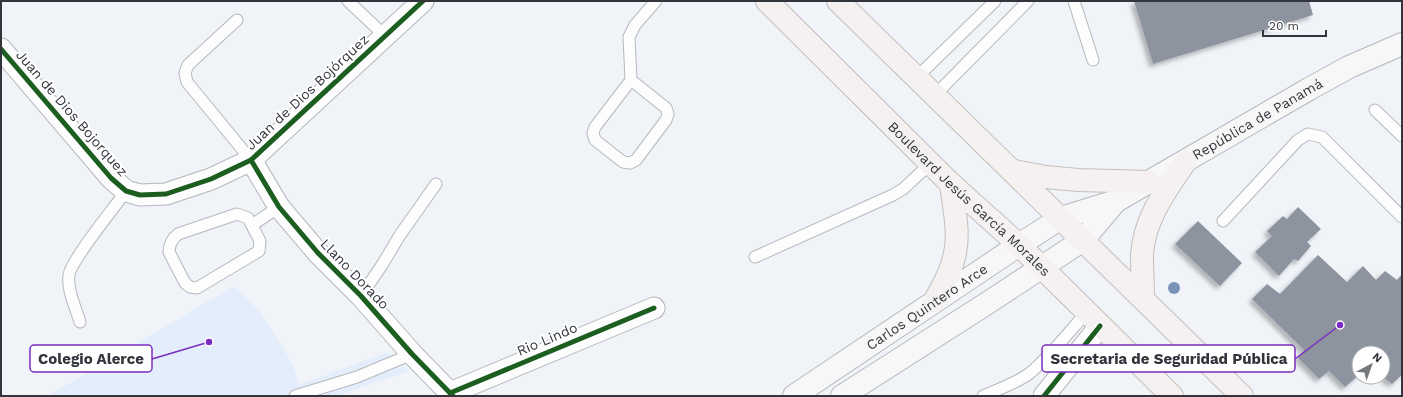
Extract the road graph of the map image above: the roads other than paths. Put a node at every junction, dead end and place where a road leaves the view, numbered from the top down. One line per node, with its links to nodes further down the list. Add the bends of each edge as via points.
1 (348, 1): 10 (lane)
2 (423, 1): 10 (street, Juan de Dios Bojórquez)
3 (656, 1): 15 (lane, via 629,37)
4 (767, 1): 21 (main road, Boulevard Jesús García Morales)
5 (838, 1): 14 (main road)
6 (995, 1): 14 (lane)
7 (1028, 1): 16 (lane)
8 (1074, 1): 13 (lane)
9 (237, 20): 19 (lane, via 188,65 186,73 187,82)
10 (385, 36): 19 (street, Juan de Dios Bojórquez)
11 (1402, 44): 20 (main road, República de Panamá, via 1349,67)
12 (1, 50): 26 (street, Juan de Dios Bojorquez, via 111,178)
13 (1093, 60)
14 (916, 78): 16 (main road)
15 (631, 80): 15 (lane, via 666,108 668,114 636,160 630,163 623,162 595,140 593,133)
16 (934, 96): 22 (main road)
17 (1375, 110): 18 (lane)
18 (1402, 136)
19 (251, 160): 26 (street, Juan de Dios Bojórquez, via 211,179 166,194 140,195); 28 (street, Llano Dorado)
20 (1186, 162): 23 (main road, República de Panamá); 38 (main road, via 1151,217 1142,254)
21 (931, 163): 25 (main road, Boulevard Jesús García Morales); 35 (lane, via 893,195)
22 (1013, 171): 23 (main road, via 1078,180); 29 (main road)
23 (1149, 182): 27 (main road, República de Panamá)
24 (436, 184): 37 (lane)
25 (951, 184): 34 (main road, Boulevard Jesús García Morales); 39 (main road, via 957,238 954,261)
26 (126, 192): 42 (lane, via 78,257 69,274 69,287)
27 (1116, 201): 29 (main road, República de Panamá); 33 (main road, República de Panamá)
28 (279, 208): 32 (lane); 37 (street, Llano Dorado)
29 (1061, 218): 33 (main road); 34 (main road, Carlos Quintero Arce)
30 (1402, 218): 31 (lane, via 1322,137 1308,134 1298,140)
31 (1222, 221)
32 (252, 225): 32 (lane, via 248,218 236,214 178,234 173,239 169,252 185,283 197,288 259,251 260,241)
33 (1083, 240): 36 (main road, Carlos Quintero Arce); 38 (main road)
34 (1019, 245): 36 (main road, Boulevard Jesús García Morales); 39 (main road, Carlos Quintero Arce)
35 (754, 257)
36 (1042, 267): 41 (main road, Boulevard Jesús García Morales); 47 (main road, Carlos Quintero Arce)
37 (360, 296): 43 (street, Llano Dorado)
38 (1143, 298): 51 (main road)
39 (935, 301): 46 (main road, Carlos Quintero Arce)
40 (654, 308): 44 (street, Rio Lindo)
41 (1094, 319): 48 (lane, via 1029,373); 49 (street); 50 (main road, Boulevard Jesús García Morales)
42 (80, 322)
43 (412, 354): 44 (street, Llano Dorado); 45 (lane, via 357,377)
44 (451, 394)
45 (295, 396)
46 (794, 396)
47 (842, 396)
48 (983, 396)
49 (1044, 396)
50 (1172, 396)
51 (1242, 396)

